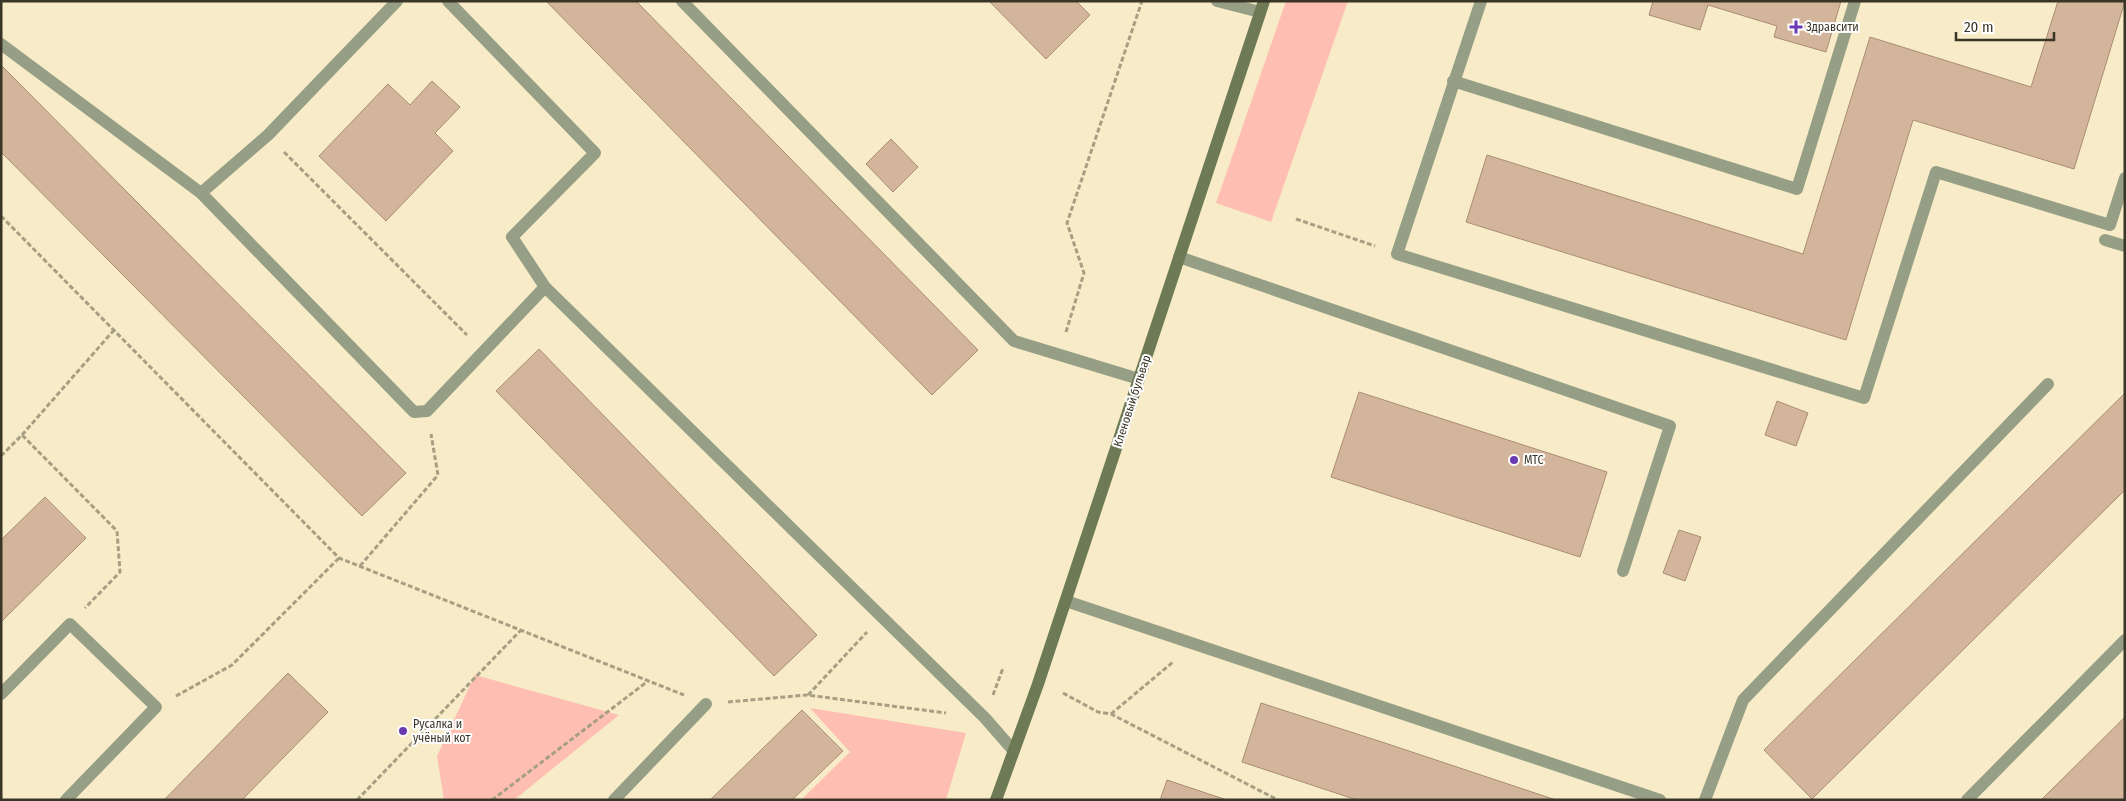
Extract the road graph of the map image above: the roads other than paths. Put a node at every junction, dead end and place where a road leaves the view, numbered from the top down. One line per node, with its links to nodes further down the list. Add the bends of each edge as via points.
1 (397, 1): 11 (lane, via 268,135)
2 (448, 1): 15 (lane, via 595,153 512,236)
3 (682, 1): 16 (lane, via 1014,341)
4 (1217, 1): 7 (lane)
5 (1481, 1): 9 (lane)
6 (1855, 1): 9 (lane, via 1797,189)
7 (1262, 7): 14 (street, Кленовый бульвар)
8 (1, 44): 11 (lane)
9 (1453, 82): 10 (lane, via 1397,254 1864,398 1936,172 2110,225)
10 (2125, 178)
11 (201, 193): 15 (lane, via 414,412 427,411)
12 (2105, 240): 13 (lane)
13 (2125, 246)
14 (1179, 257): 16 (street, Кленовый бульвар); 18 (lane, via 1670,426)
15 (545, 287): 23 (lane, via 985,718)
16 (1139, 379): 19 (street, Кленовый бульвар)
17 (2048, 384): 28 (lane, via 1743,700)
18 (1623, 571)
19 (1066, 601): 23 (street, Кленовый бульвар); 27 (lane)
20 (2125, 640): 29 (lane)
21 (1, 694): 24 (lane, via 70,624 156,707)
22 (706, 704): 25 (lane)
23 (1013, 750): 26 (street, Кленовый бульвар)
24 (66, 800)
25 (614, 800)
26 (996, 800)
27 (1660, 800)
28 (1705, 800)
29 (1968, 800)

